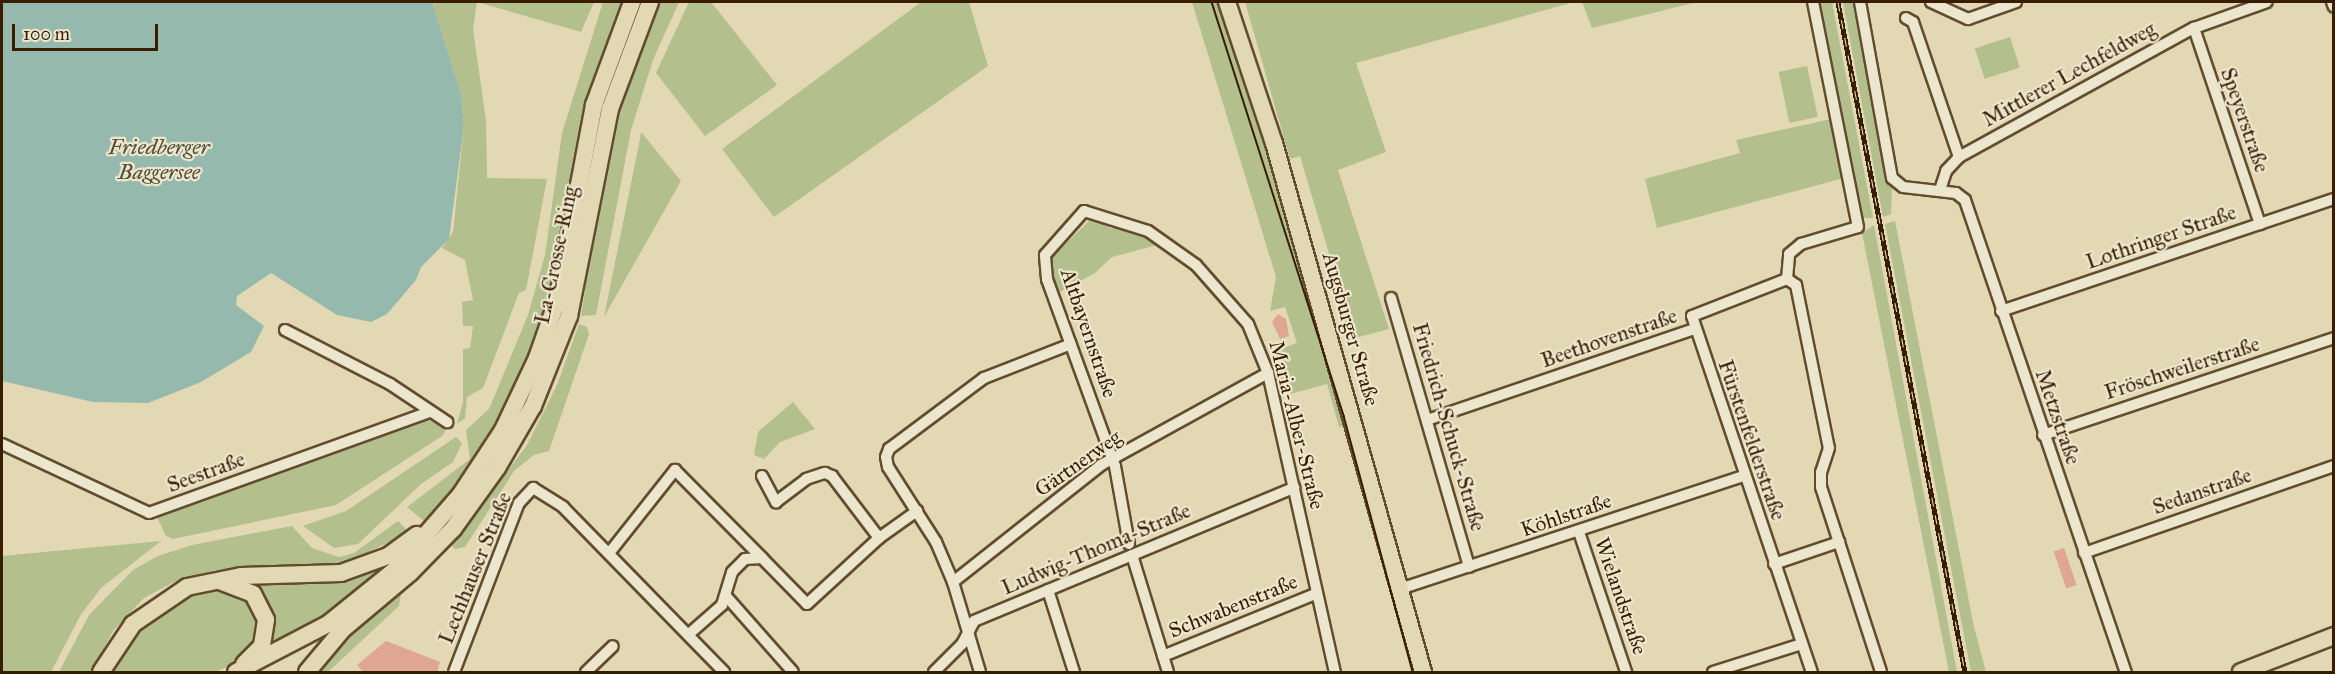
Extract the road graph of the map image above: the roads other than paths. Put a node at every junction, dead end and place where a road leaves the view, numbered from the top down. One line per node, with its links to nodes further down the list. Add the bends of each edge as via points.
1 (632, 2): 37 (main road, La-Crosse-Ring, via 594,105 557,301 537,358 503,430)
2 (650, 2): 53 (main road, La-Crosse-Ring, via 610,109 574,298 533,406 491,478 453,529 410,573)
3 (1227, 2): 49 (main road, Augsburger Straße, via 1274,143)
4 (1813, 2): 18 (street, via 1858,226 1801,244 1789,254)
5 (1860, 2): 14 (street, Metzstraße, via 1892,178 1903,187)
6 (1931, 2): 7 (street, via 1968,19)
7 (2016, 2)
8 (2267, 2): 12 (street, Mittlerer Lechfeldweg)
9 (2332, 2): 10 (street)
10 (2334, 7)
11 (1906, 18): 13 (street, via 1913,22)
12 (2194, 28): 13 (street, Mittlerer Lechfeldweg); 17 (street, Speyerstraße)
13 (1959, 157): 14 (street, via 1946,171)
14 (1940, 190): 20 (street, Metzstraße, via 1959,194 1965,200)
15 (2334, 199): 17 (street, Lothringer Straße)
16 (1078, 214): 24 (street, Altbayernstraße, via 1045,255 1047,279); 25 (street, Maria-Alber-Straße, via 1090,210 1130,223 1196,265 1248,324)
17 (2260, 224): 20 (street, Lothringer Straße)
18 (1787, 279): 21 (street, Beethovenstraße, via 1692,316); 40 (street, via 1796,285 1827,437 1828,457 1821,472 1821,487)
19 (1391, 298): 27 (street, Friedrich-Schuck-Straße)
20 (2001, 311): 29 (street, Metzstraße)
21 (1694, 329): 27 (street, Beethovenstraße); 34 (street, Fürstenfelderstraße)
22 (285, 330): 26 (street, via 390,384)
23 (2334, 338): 29 (street, Fröschweilerstraße)
24 (1071, 344): 31 (street, Altbayernstraße); 36 (street, via 984,378 889,449 888,468)
25 (1268, 373): 31 (street, Gärtnerweg); 35 (street, Maria-Alber-Straße)
26 (429, 412): 28 (street); 30 (street, Seestraße, via 149,513)
27 (1427, 420): 46 (street, Friedrich-Schuck-Straße)
28 (447, 422)
29 (2043, 435): 43 (street, Metzstraße)
30 (2, 444)
31 (1113, 458): 41 (street, Altbayernstraße); 48 (street, Gärtnerweg)
32 (2334, 466): 43 (street, Sedanstraße)
33 (762, 476): 39 (street, via 776,502 806,479 825,473 832,476)
34 (1744, 476): 38 (street, Köhlstraße); 45 (street, Fürstenfelderstraße)
35 (1294, 488): 41 (street, Ludwig-Thoma-Straße); 51 (street, Maria-Alber-Straße)
36 (917, 511): 39 (street); 48 (street)
37 (444, 514): 47 (main road, via 397,551 357,569 311,577 241,576); 62 (main road, via 412,553 346,610 292,646)
38 (1579, 532): 46 (street, Köhlstraße); 75 (street, Wielandstraße)
39 (879, 538): 44 (street, via 807,604)
40 (1839, 542): 45 (street); 78 (street)
41 (1130, 550): 50 (street, Ludwig-Thoma-Straße); 59 (street, Altbayernstraße)
42 (610, 552): 44 (street, via 675,470); 55 (street); 65 (street, Lechhauser Straße, via 541,489 526,492)
43 (2084, 553): 79 (street, Metzstraße)
44 (762, 558): 52 (street, via 745,559 732,572)
45 (1774, 564): 57 (street, Fürstenfelderstraße)
46 (1469, 567): 49 (street, Köhlstraße)
47 (218, 581): 60 (main road, via 186,587 153,606 124,634); 61 (main road, via 248,591 266,620 265,637 257,653)
48 (953, 582): 54 (street)
49 (1400, 589): 74 (main road, Augsburger Straße)
50 (1048, 590): 54 (street, Ludwig-Thoma-Straße, via 974,621); 71 (street)
51 (1317, 592): 59 (street, Schwabenstraße); 73 (street, Maria-Alber-Straße)
52 (726, 596): 55 (street); 68 (street)
53 (343, 629): 63 (main road); 64 (main road)
54 (969, 629): 69 (street, Ludwig-Thoma-Straße, via 962,644); 70 (street)
55 (689, 634): 67 (street)
56 (2334, 636): 80 (main road)
57 (1802, 644): 76 (street); 77 (street, Fürstenfelderstraße)
58 (613, 646): 66 (street)
59 (1163, 656): 72 (street, Altbayernstraße)
60 (101, 672)
61 (230, 672)
62 (236, 672)
63 (262, 672)
64 (307, 672)
65 (454, 672)
66 (585, 672)
67 (724, 672)
68 (794, 672)
69 (934, 672)
70 (980, 672)
71 (1074, 672)
72 (1168, 672)
73 (1335, 672)
74 (1423, 672)
75 (1626, 672)
76 (1713, 672)
77 (1812, 672)
78 (1881, 672)
79 (2126, 672)
80 (2241, 672)

